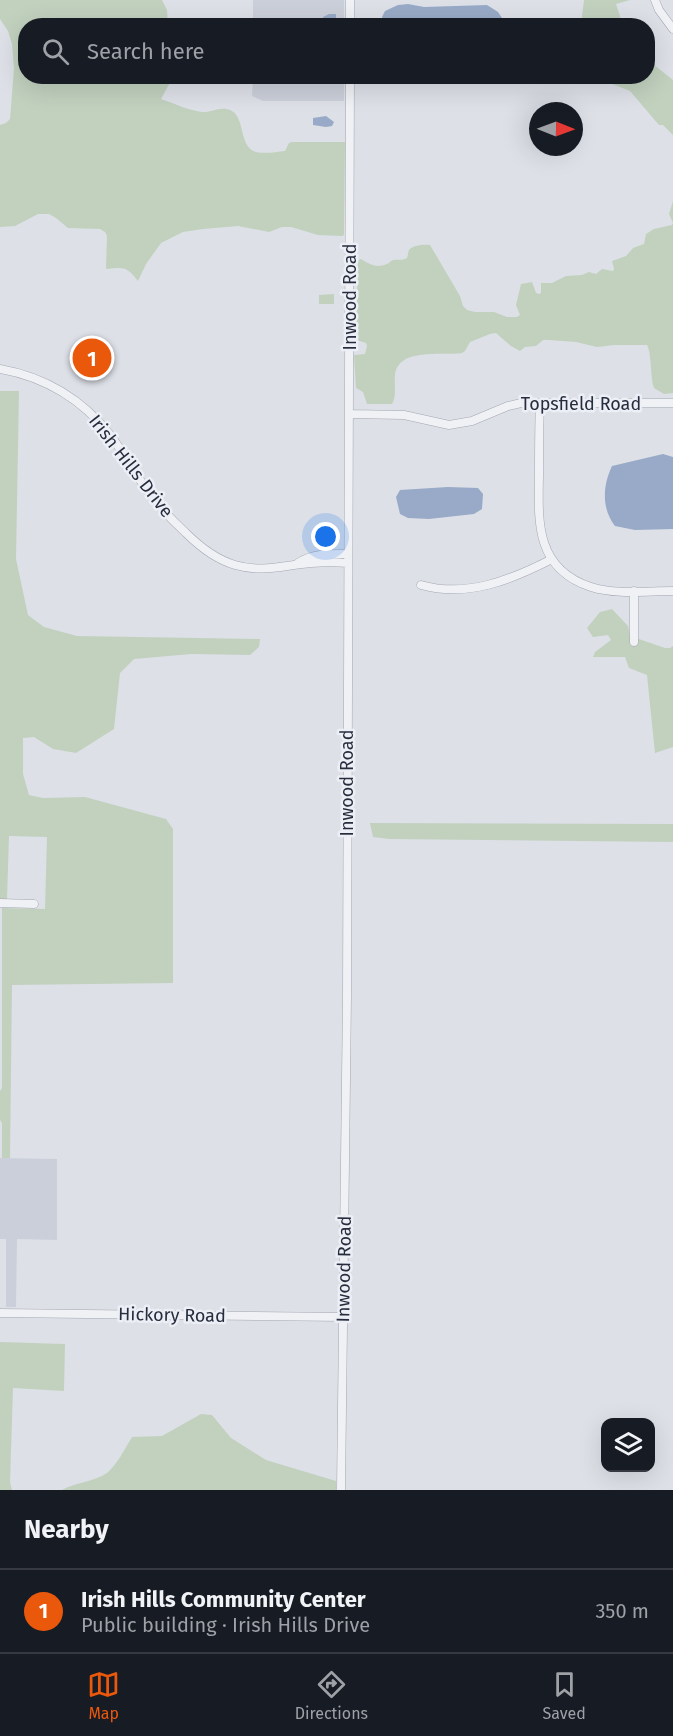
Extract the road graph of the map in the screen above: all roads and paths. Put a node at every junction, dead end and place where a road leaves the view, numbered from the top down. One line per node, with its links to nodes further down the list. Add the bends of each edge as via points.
1 (350, 0): 3 (street)
2 (655, 0): 4 (street)
3 (350, 18)
4 (673, 29)
5 (350, 84): 9 (street, Inwood Road)
6 (0, 369): 13 (street, Irish Hills Drive, via 44,382 85,408 112,437 164,512 206,551 244,567)
7 (540, 403): 8 (street, Topsfield Road); 9 (street, Topsfield Road, via 515,404 472,421 449,425 404,415); 11 (street, via 538,519)
8 (673, 403)
9 (350, 414): 10 (street, Inwood Road)
10 (348, 554): 12 (street, Inwood Road); 13 (street, Irish Hills Drive, via 317,555)
11 (552, 559): 14 (street, via 489,586 434,589); 15 (street, via 568,575 590,586)
12 (348, 563): 13 (street, Irish Hills Drive); 21 (street, Inwood Road)
13 (294, 566)
14 (421, 585)
15 (634, 591): 16 (street); 17 (street)
16 (673, 591)
17 (634, 642)
18 (0, 903): 19 (street)
19 (34, 904)
20 (0, 1313): 21 (street, Hickory Road)
21 (344, 1317): 22 (street, Inwood Road)
22 (341, 1490)

